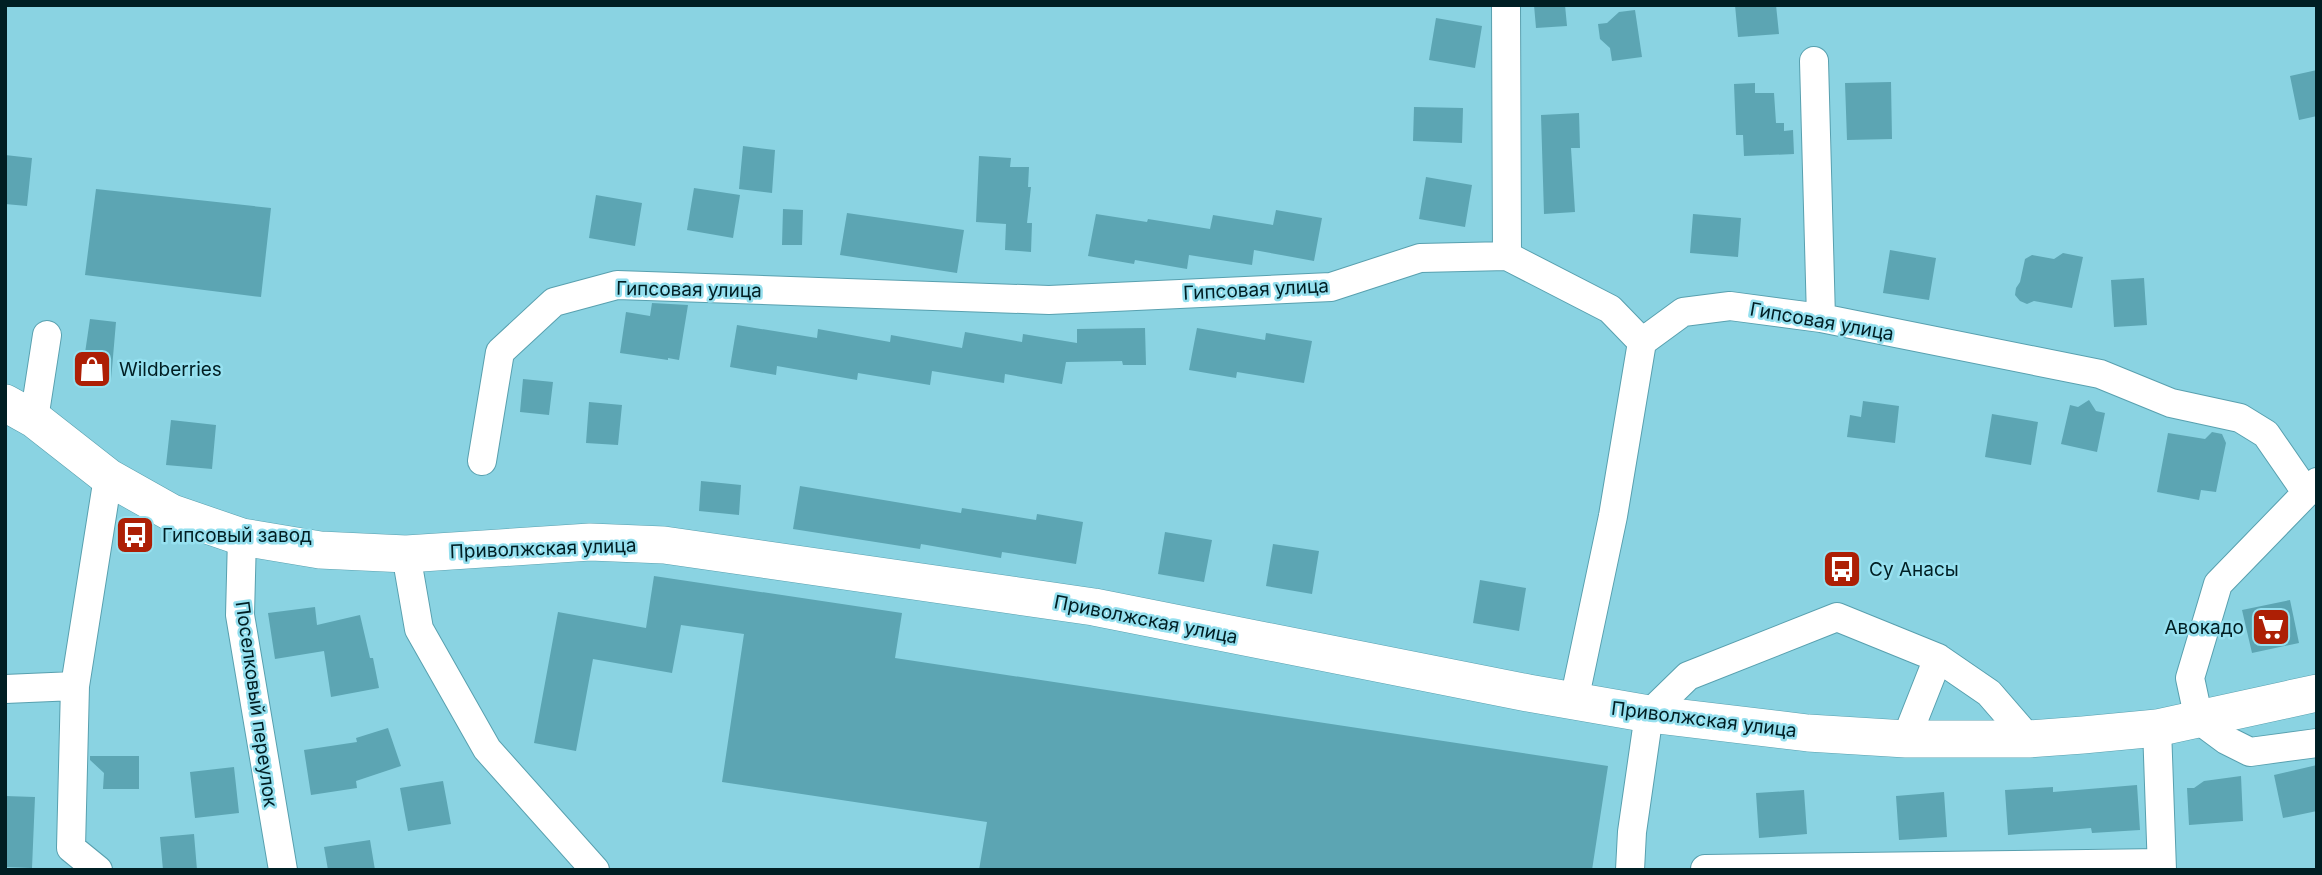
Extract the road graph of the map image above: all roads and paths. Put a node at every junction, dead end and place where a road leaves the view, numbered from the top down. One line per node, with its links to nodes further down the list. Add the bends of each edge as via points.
1 (1506, 5): 3 (street)
2 (1814, 61): 4 (street)
3 (1507, 256): 6 (street, Гипсовая улица, via 1610,309); 8 (street, Гипсовая улица, via 1420,258 1331,286 1049,300 617,285 554,302 500,352)
4 (1821, 318): 6 (street, Гипсовая улица, via 1730,306 1683,312); 10 (street, Гипсовая улица, via 2100,374 2171,403 2240,418 2266,434)
5 (47, 335): 7 (street)
6 (1642, 342): 17 (street, via 1613,516)
7 (20, 411): 9 (main road, Приволжская улица)
8 (482, 461)
9 (108, 477): 11 (main road, Приволжская улица, via 172,513); 14 (street)
10 (2311, 487): 19 (street, via 2218,584 2190,678)
11 (242, 537): 12 (main road, Приволжская улица, via 320,550); 28 (street, Поселковый переулок, via 240,615)
12 (406, 554): 17 (main road, Приволжская улица, via 590,542 664,545 1094,607); 29 (street, via 419,629 487,749)
13 (1938, 658): 18 (street, via 1837,617 1688,676); 21 (street); 22 (street, via 1989,693)
14 (75, 686): 15 (street); 27 (street, via 71,848)
15 (5, 689)
16 (2317, 693): 19 (main road, Приволжская улица)
17 (1574, 702): 18 (main road, Приволжская улица)
18 (1649, 714): 21 (main road, Приволжская улица, via 1808,733); 30 (street)
19 (2199, 720): 20 (main road, Приволжская улица); 23 (street, via 2250,752)
20 (2157, 728): 22 (main road, Приволжская улица); 24 (street)
21 (1906, 739): 22 (main road, Приволжская улица)
22 (2029, 739)
23 (2317, 743)
24 (2162, 866): 26 (street)
25 (1705, 869): 26 (street)
26 (1829, 869)
27 (98, 870)
28 (283, 870)
29 (596, 870)
30 (1630, 870)

